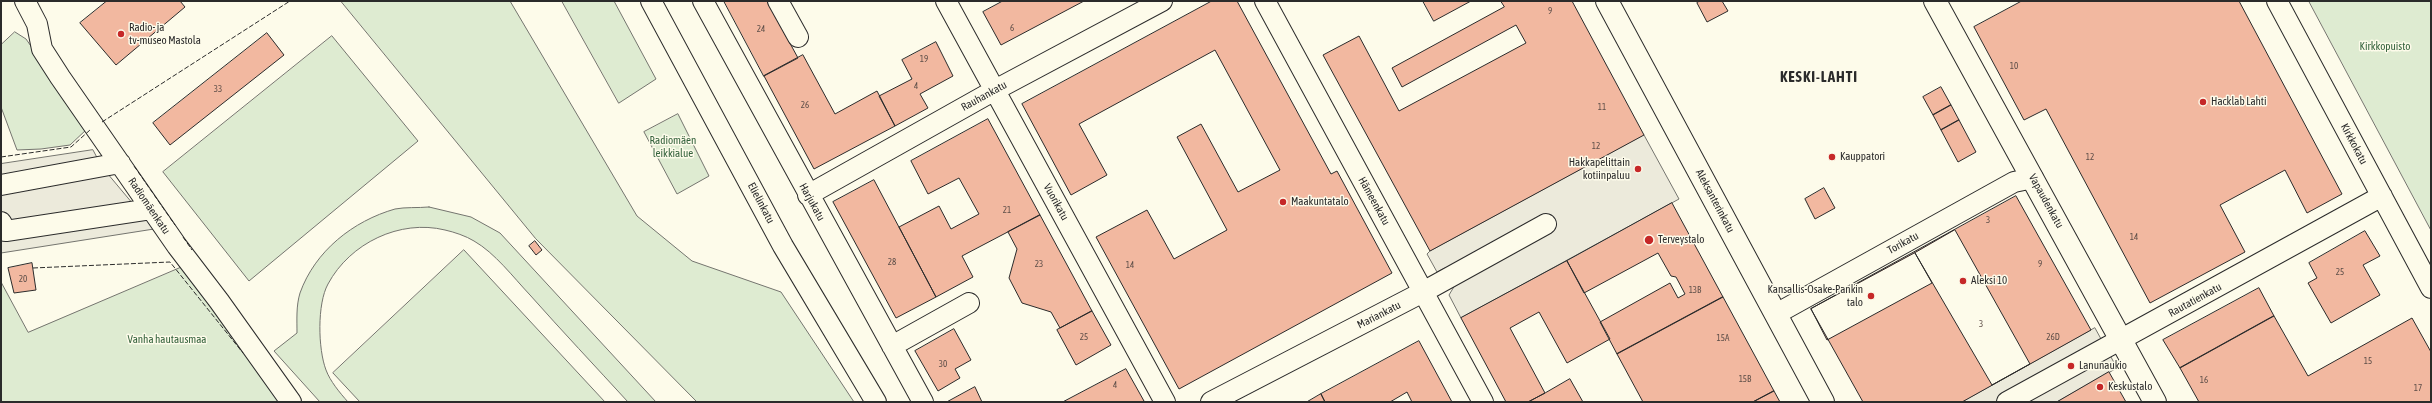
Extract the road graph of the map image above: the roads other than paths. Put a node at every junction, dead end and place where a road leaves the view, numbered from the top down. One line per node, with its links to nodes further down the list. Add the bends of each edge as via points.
1 (25, 1): 13 (street, Radiomäenkatu, via 37,24 42,49)
2 (651, 1): 28 (street, Elielinkatu, via 783,246)
3 (703, 1): 16 (street, Harjukatu)
4 (778, 1): 11 (street)
5 (946, 1): 12 (street, Vuorikatu)
6 (1162, 1): 12 (street, Rauhankatu)
7 (1265, 1): 22 (street, Hämeenkatu)
8 (1607, 1): 24 (main road, Aleksanterinkatu)
9 (2277, 1): 17 (street, Kirkkokatu)
10 (1938, 2): 14 (main road, Vapaudenkatu)
11 (798, 37)
12 (995, 90): 16 (street, Rauhankatu); 30 (street, Vuorikatu)
13 (120, 163): 15 (street); 18 (street, Radiomäenkatu)
14 (2033, 178): 24 (street, Torikatu, via 2014,182); 25 (main road, Vapaudenkatu)
15 (1, 184)
16 (808, 195): 26 (street, Harjukatu)
17 (2382, 196): 21 (street, Kirkkokatu); 25 (street, Rautatienkatu)
18 (151, 209): 19 (street, via 6,231); 27 (street, Radiomäenkatu)
19 (1, 222)
20 (1546, 224): 22 (street, Mariankatu)
21 (2431, 288)
22 (1423, 292): 31 (street, Mariankatu); 32 (street, Hämeenkatu)
23 (969, 303): 26 (street)
24 (1776, 314): 33 (main road, Aleksanterinkatu)
25 (2122, 341): 34 (street, Rautatienkatu); 35 (main road, Vapaudenkatu)
26 (892, 346): 29 (street, Harjukatu)
27 (291, 402)
28 (876, 402)
29 (923, 402)
30 (1166, 402)
31 (1211, 402)
32 (1483, 402)
33 (1823, 402)
34 (2007, 402)
35 (2155, 402)

